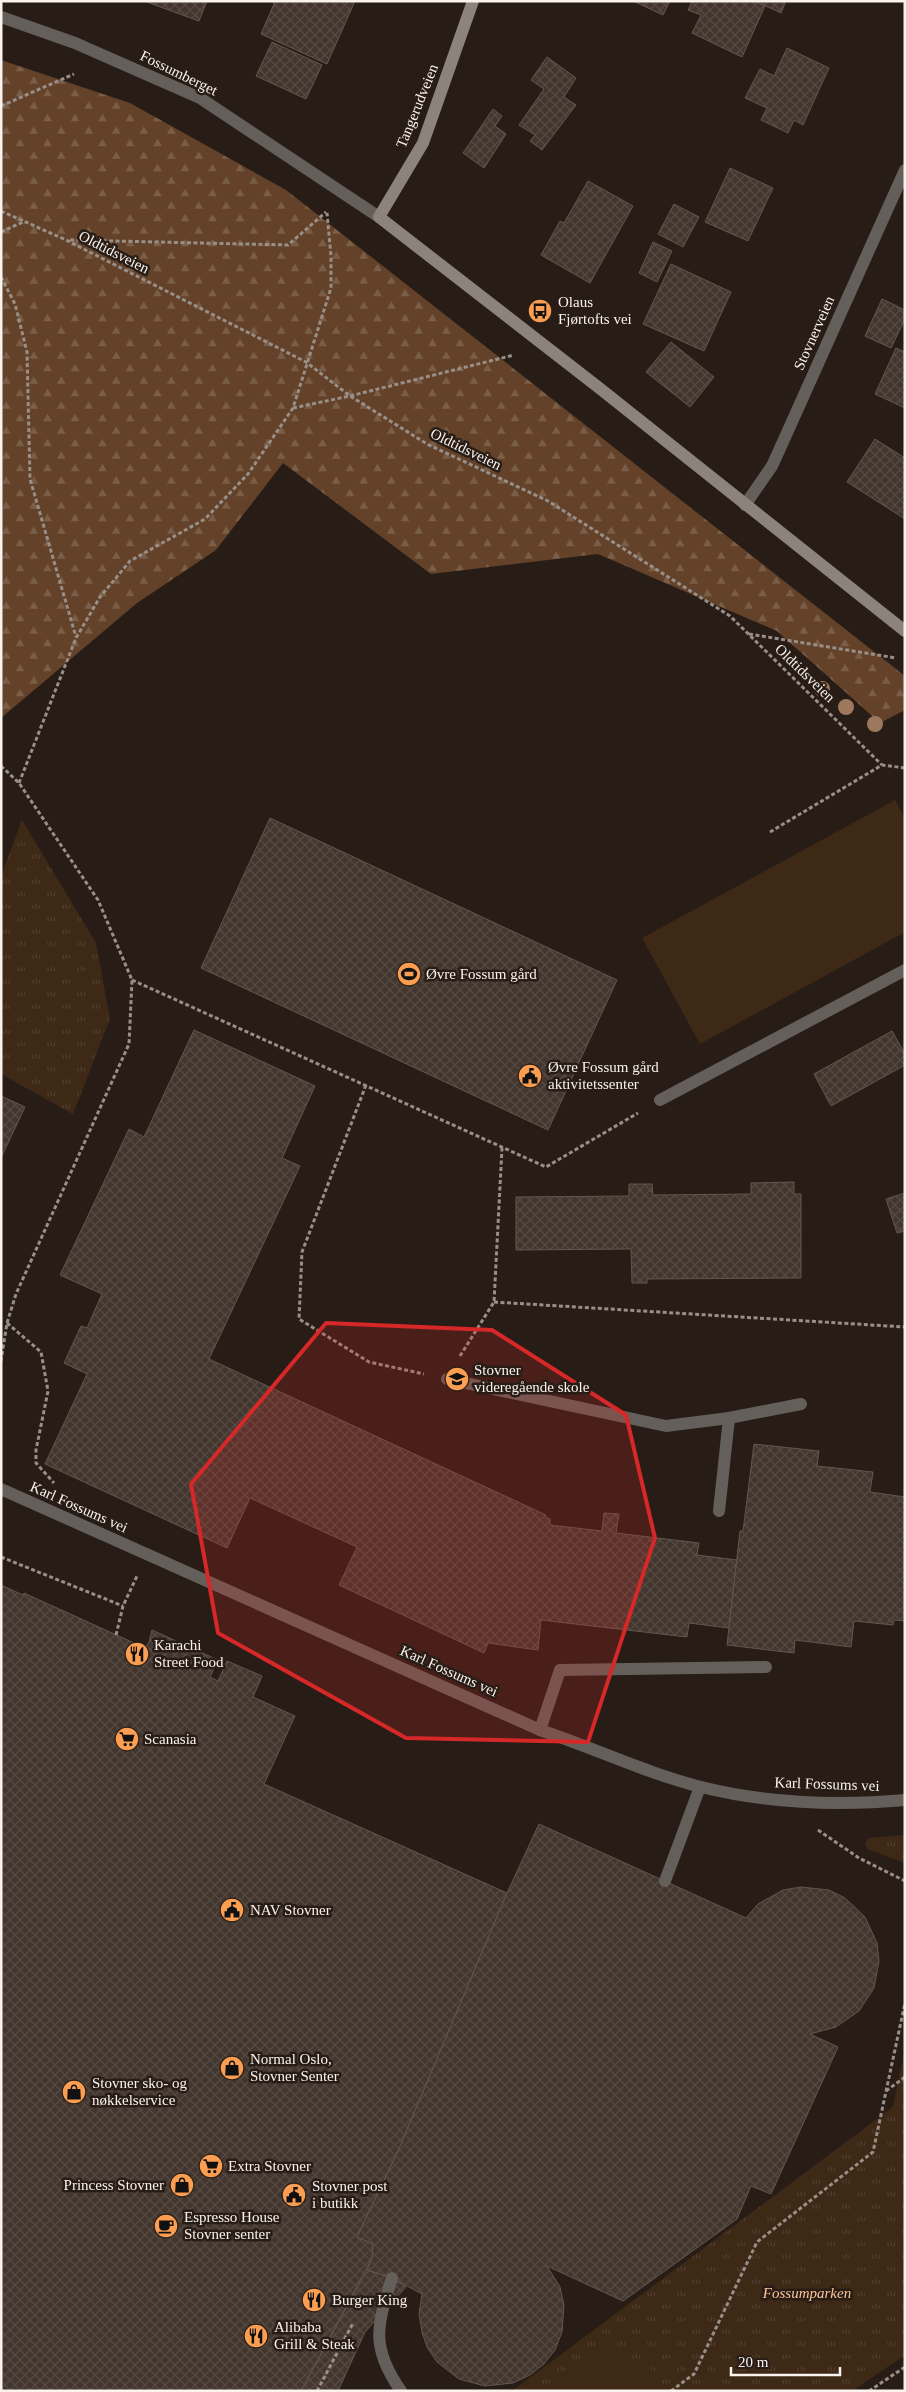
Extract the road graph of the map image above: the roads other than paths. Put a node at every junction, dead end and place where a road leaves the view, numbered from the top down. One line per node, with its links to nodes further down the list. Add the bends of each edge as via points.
1 (473, 1): 4 (street, Tangerudveien, via 423,143)
2 (1, 17): 4 (street, Fossumberget, via 75,43 200,98)
3 (905, 170): 5 (street, Stovnerveien, via 772,466)
4 (379, 217): 5 (street)
5 (745, 505): 6 (street)
6 (905, 631)
7 (905, 970): 8 (street)
8 (660, 1100)
9 (446, 1379): 11 (street, via 666,1426)
10 (801, 1404): 11 (street)
11 (729, 1418): 13 (street)
12 (1, 1490): 15 (street, Karl Fossums vei)
13 (719, 1511)
14 (766, 1667): 15 (street, via 560,1670)
15 (540, 1730): 16 (street, Karl Fossums vei)
16 (700, 1787): 17 (street, Karl Fossums vei, via 788,1801); 18 (street)
17 (905, 1800)
18 (665, 1880)
19 (392, 2278): 20 (street, via 379,2320 381,2354)
20 (402, 2391)

